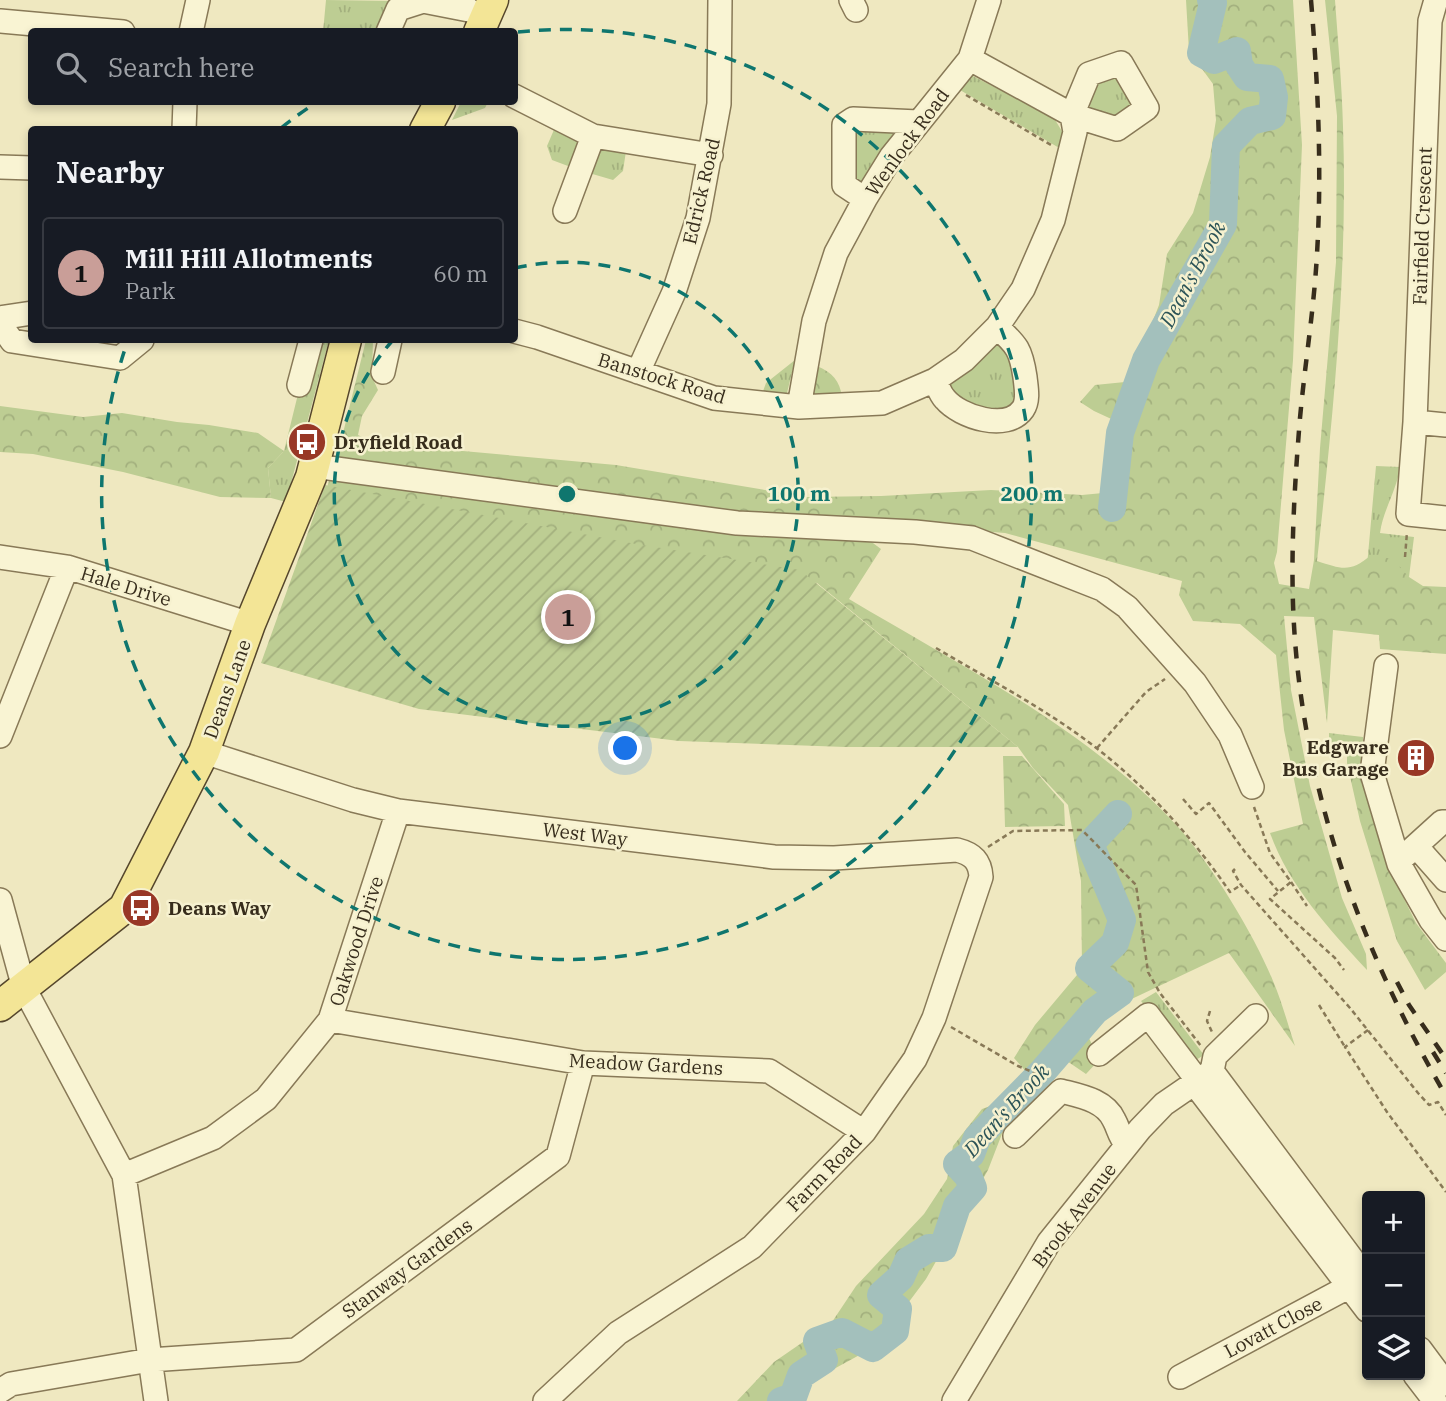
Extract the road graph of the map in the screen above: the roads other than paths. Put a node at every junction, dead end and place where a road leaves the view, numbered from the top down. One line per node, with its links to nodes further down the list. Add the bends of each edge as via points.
1 (198, 0): 8 (street)
2 (720, 0): 18 (street, Edrick Road, via 719,104)
3 (989, 0): 10 (street, Wenlock Road)
4 (1436, 0): 37 (street, Fairfield Crescent, via 1430,21)
5 (476, 14): 9 (street, via 423,1 398,9)
6 (0, 21): 7 (street)
7 (78, 28)
8 (192, 28)
9 (390, 28)
10 (970, 60): 14 (street, Wenlock Road); 26 (street, Banstock Road, via 1072,115 1075,132 1053,220 1023,289)
11 (518, 98): 17 (street)
12 (186, 105): 15 (street)
13 (438, 105): 16 (main road)
14 (918, 122): 21 (street, Wenlock Road); 21 (street, via 853,118 844,125 844,185)
15 (184, 126)
16 (427, 126)
17 (593, 136): 18 (street); 22 (street)
18 (711, 155): 33 (street, Edrick Road, via 698,218 674,292)
19 (0, 167): 20 (street)
20 (28, 168)
21 (865, 198): 36 (street, Wenlock Road, via 836,253 814,321)
22 (565, 211)
23 (28, 314): 24 (street)
24 (0, 318)
25 (0, 324): 28 (street, via 12,341 120,358)
26 (996, 327): 34 (street, Banstock Road, via 964,360); 34 (street, via 1021,353 1027,394 1017,415 1001,421 967,414 944,399)
27 (518, 332): 33 (street, Banstock Road)
28 (138, 343)
29 (310, 343): 35 (street)
30 (345, 343): 39 (main road, Deans Lane)
31 (389, 343): 32 (street)
32 (383, 372)
33 (638, 372): 36 (street, Banstock Road, via 714,398)
34 (935, 380): 36 (street, Banstock Road, via 882,403)
35 (299, 385)
36 (799, 407)
37 (1416, 422): 38 (street); 40 (street, Fairfield Crescent, via 1408,514)
38 (1446, 425)
39 (314, 466): 43 (main road, Deans Lane); 47 (street, via 737,523 972,538 1102,589 1127,607 1195,682 1230,735)
40 (1446, 518)
41 (0, 557): 42 (street, Hale Drive)
42 (67, 567): 43 (street, Hale Drive); 45 (street)
43 (250, 624): 46 (main road, Deans Lane)
44 (1386, 666): 52 (street, via 1372,773)
45 (0, 736)
46 (204, 752): 48 (street, West Way); 56 (main road, Deans Lane, via 124,908)
47 (1252, 787)
48 (398, 811): 51 (street, West Way, via 774,857 957,850); 59 (street, Oakwood Drive)
49 (1446, 822): 50 (street)
50 (1416, 846): 52 (street); 53 (street)
51 (973, 856): 63 (street, Farm Road, via 981,877 934,1018 915,1059)
52 (1399, 861): 55 (street)
53 (1446, 880)
54 (0, 900): 56 (street)
55 (1446, 939)
56 (12, 993): 57 (main road, Deans Lane); 66 (street)
57 (0, 1006)
58 (1256, 1016): 62 (street, via 1215,1056)
59 (330, 1020): 61 (street, Meadow Gardens); 66 (street, Oakwood Drive, via 266,1099 213,1139)
60 (1099, 1054): 62 (street, via 1148,1015)
61 (583, 1063): 63 (street, Meadow Gardens, via 769,1071); 69 (street, Stanway Gardens, via 558,1156 296,1350)
62 (1202, 1078): 65 (street, Brook Avenue, via 1164,1104); 67 (street)
63 (864, 1132): 75 (street, Farm Road, via 752,1247 618,1332)
64 (1015, 1136): 65 (street, via 1061,1091 1090,1099 1105,1109)
65 (1127, 1145): 76 (street, Brook Avenue, via 1049,1242)
66 (124, 1175): 69 (street)
67 (1361, 1281): 70 (street, Lovatt Close)
68 (1425, 1356): 72 (street)
69 (150, 1360): 73 (street, Stanway Gardens, via 11,1384); 74 (street)
70 (1180, 1377)
71 (1419, 1380): 77 (street)
72 (1446, 1384)
73 (0, 1391)
74 (156, 1401)
75 (545, 1401)
76 (954, 1401)
77 (1435, 1401)

